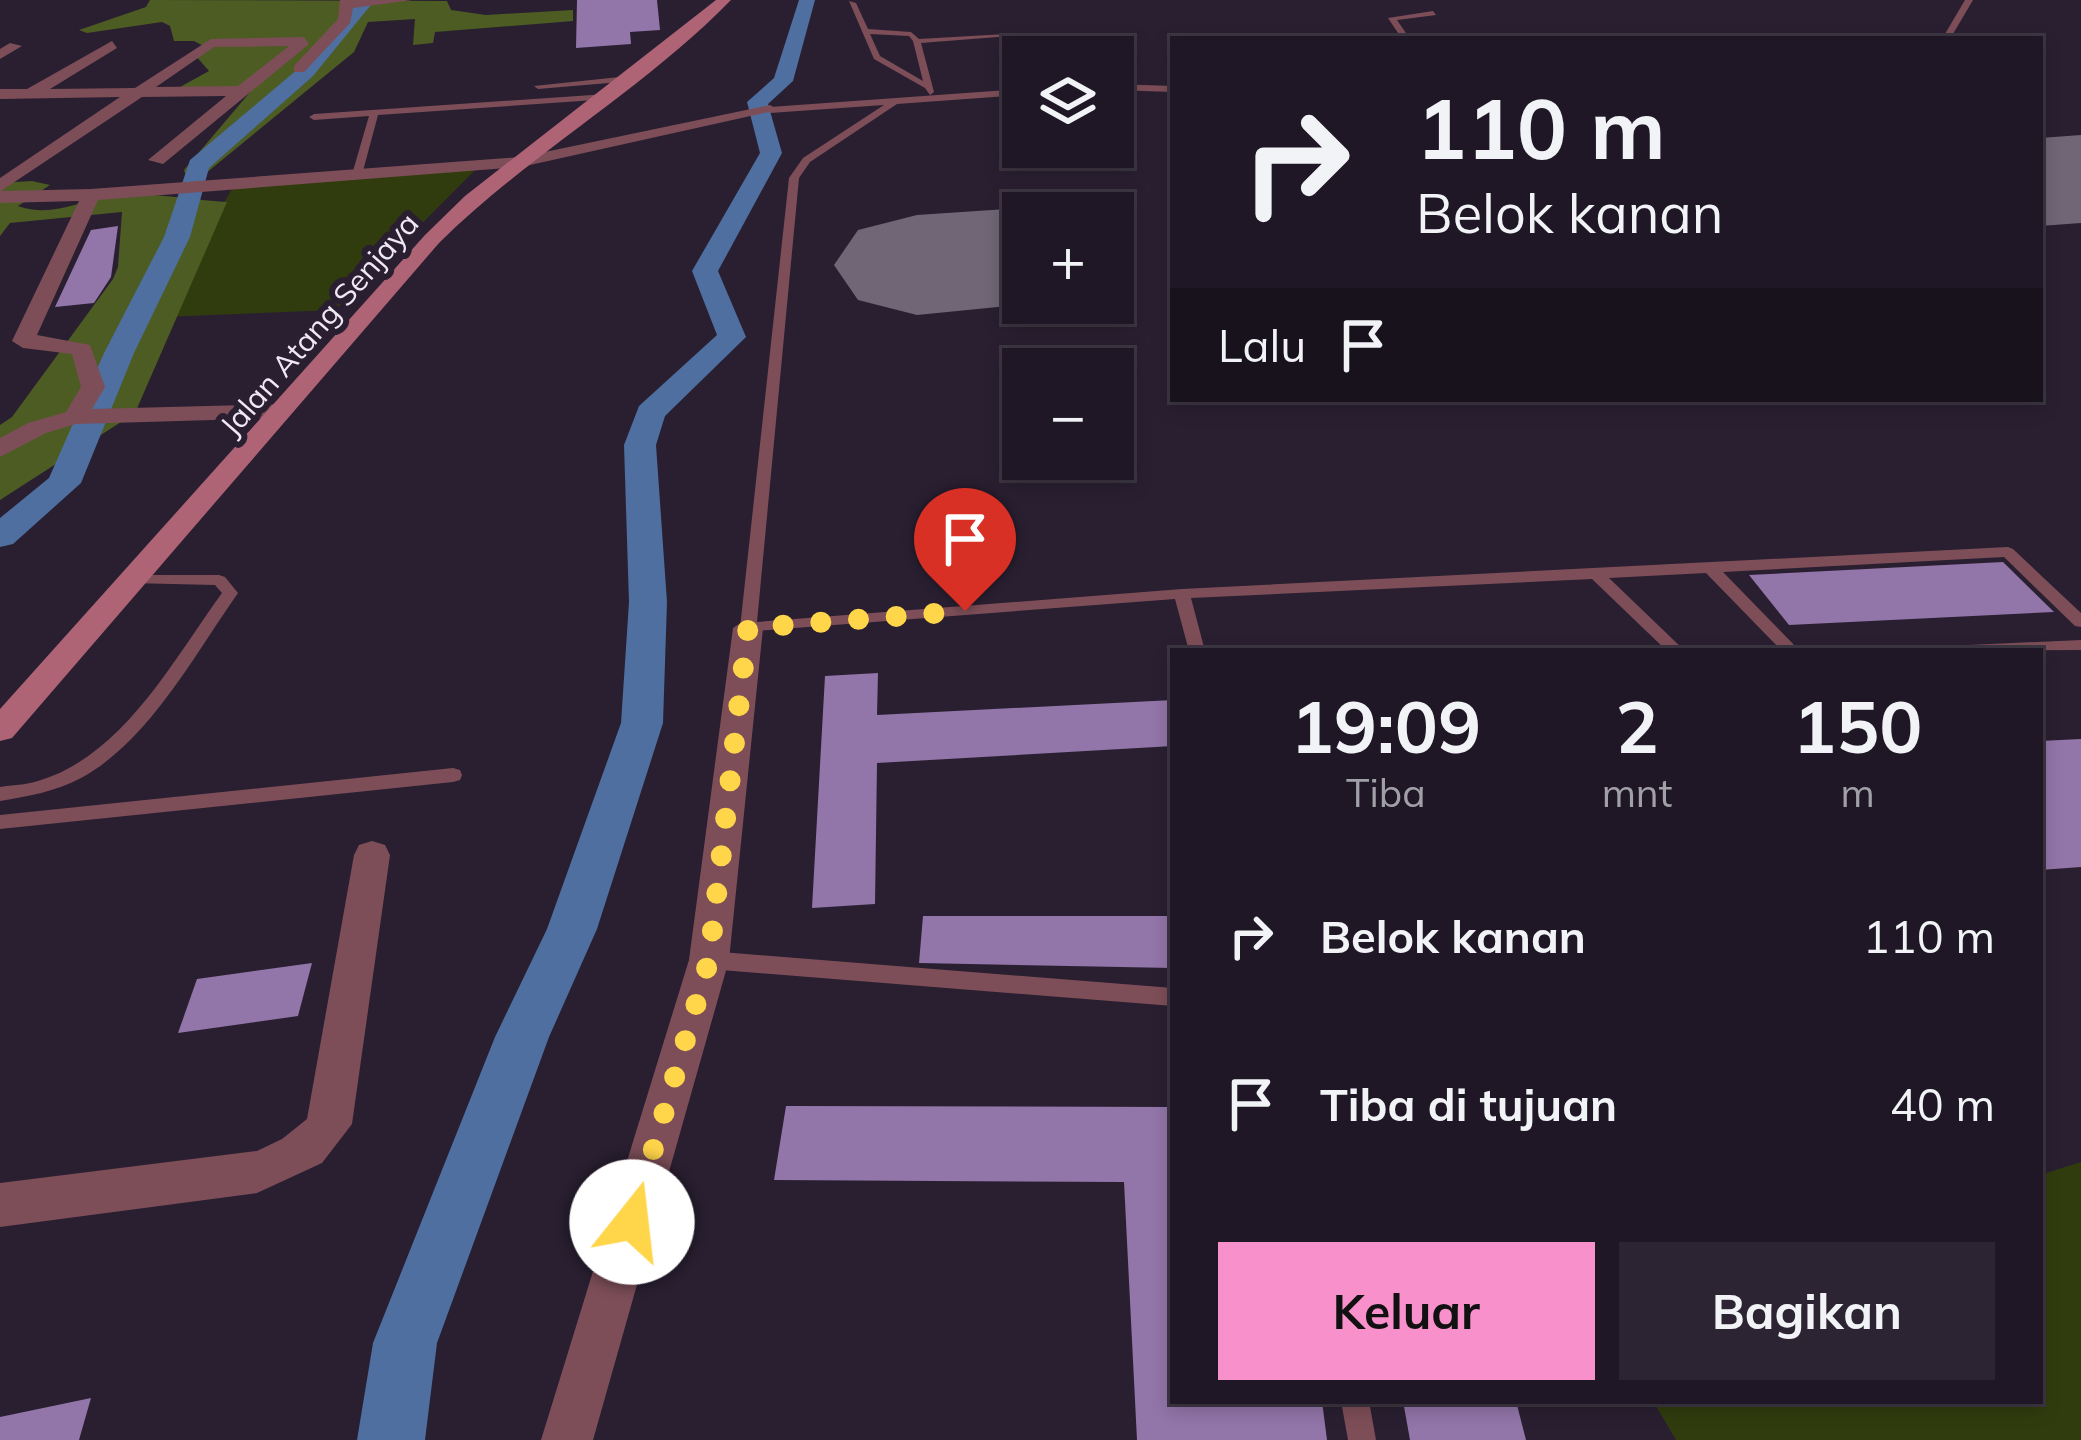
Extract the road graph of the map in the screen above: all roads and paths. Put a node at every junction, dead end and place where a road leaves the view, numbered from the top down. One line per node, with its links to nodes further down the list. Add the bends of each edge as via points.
1 (405, 0): 5 (street)
2 (724, 0): 14 (main road, Jalan Atang Senjaya)
3 (1969, 0): 11 (lane)
4 (349, 2): 5 (street); 35 (street, via 345,20 296,72)
5 (372, 2)
6 (852, 3): 8 (lane)
7 (1433, 13): 10 (lane, via 1392,18)
8 (866, 31): 12 (lane, via 905,32); 20 (lane, via 877,57)
9 (1002, 36): 12 (lane)
10 (1404, 36)
11 (1948, 36)
12 (917, 41): 20 (lane)
13 (112, 44): 23 (street)
14 (629, 79): 15 (lane); 24 (main road, Jalan Atang Senjaya)
15 (538, 86)
16 (1134, 88): 17 (lane)
17 (1170, 89)
18 (244, 91): 19 (street); 19 (street, via 304,41 211,43); 30 (street)
19 (140, 92): 23 (street); 33 (street)
20 (929, 92): 21 (lane); 25 (lane)
21 (1002, 92)
22 (0, 94): 23 (street)
23 (31, 94): 27 (street)
24 (608, 97): 28 (lane); 31 (main road, Jalan Atang Senjaya)
25 (895, 102): 26 (lane); 47 (lane, via 806,160 794,178)
26 (770, 110): 31 (street)
27 (0, 112)
28 (374, 113): 29 (lane); 34 (lane)
29 (314, 118)
30 (157, 160)
31 (520, 162): 34 (street); 39 (main road, Jalan Atang Senjaya, via 431,239)
32 (0, 166): 33 (street)
33 (29, 166): 36 (street)
34 (358, 171): 35 (street, via 250,181)
35 (177, 177): 37 (street)
36 (0, 186)
37 (91, 195): 38 (street); 40 (street, via 23,341 82,350 93,387)
38 (0, 197)
39 (283, 411): 40 (street); 44 (main road, Jalan Atang Senjaya)
40 (80, 416): 41 (street)
41 (0, 449)
42 (1710, 568): 43 (lane); 46 (lane, via 2008,552); 51 (lane)
43 (1596, 574): 45 (lane); 50 (lane)
44 (136, 580): 53 (main road, Jalan Atang Senjaya); 55 (lane, via 219,580 230,593 118,744 67,782)
45 (1182, 594): 47 (lane); 49 (lane)
46 (2081, 622)
47 (748, 628): 58 (street)
48 (2081, 645): 52 (lane)
49 (1196, 648)
50 (1675, 648)
51 (1789, 648)
52 (2014, 648)
53 (0, 730)
54 (452, 775): 56 (lane)
55 (0, 794)
56 (0, 823)
57 (372, 855): 60 (street, via 330,1124 316,1143 257,1172)
58 (709, 960): 59 (lane); 62 (street)
59 (1170, 997)
60 (0, 1205)
61 (1356, 1404): 63 (lane)
62 (567, 1440)
63 (1362, 1440)

